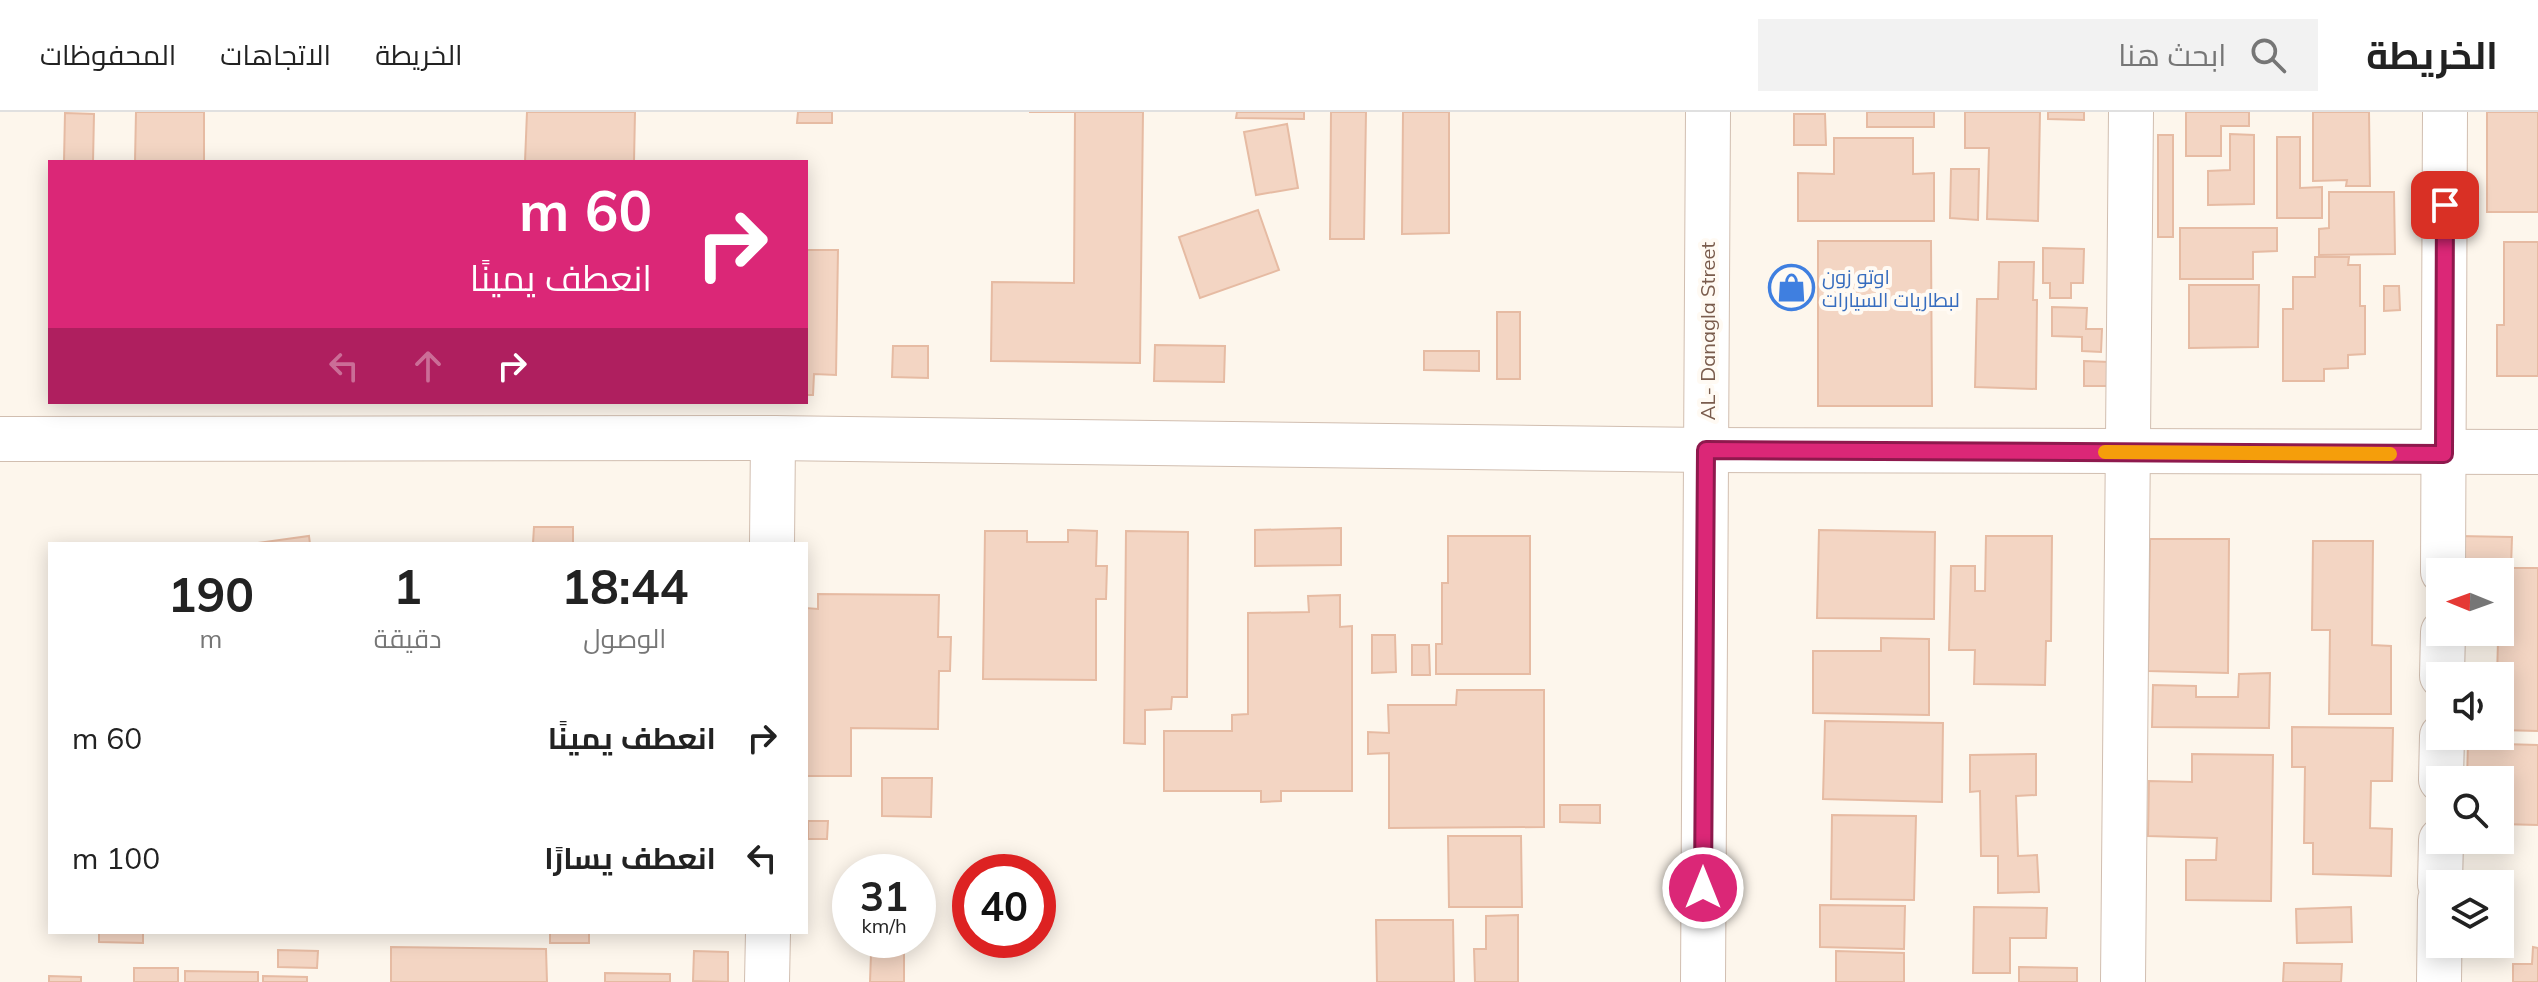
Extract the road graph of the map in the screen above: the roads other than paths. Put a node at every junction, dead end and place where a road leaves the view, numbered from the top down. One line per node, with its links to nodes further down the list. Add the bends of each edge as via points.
1 (1708, 112): 6 (street, AL- Danagla Street)
2 (2131, 112): 7 (street)
3 (2445, 112): 9 (street)
4 (773, 438): 5 (street); 6 (street); 10 (street)
5 (0, 439)
6 (1706, 450): 7 (street); 15 (street, AL- Danagla Street)
7 (2128, 452): 9 (street); 16 (street)
8 (2538, 452): 9 (street)
9 (2444, 454): 11 (street)
10 (772, 542)
11 (2443, 558)
12 (768, 934): 14 (street)
13 (2439, 958): 17 (street)
14 (767, 982)
15 (1703, 982)
16 (2123, 982)
17 (2439, 982)

